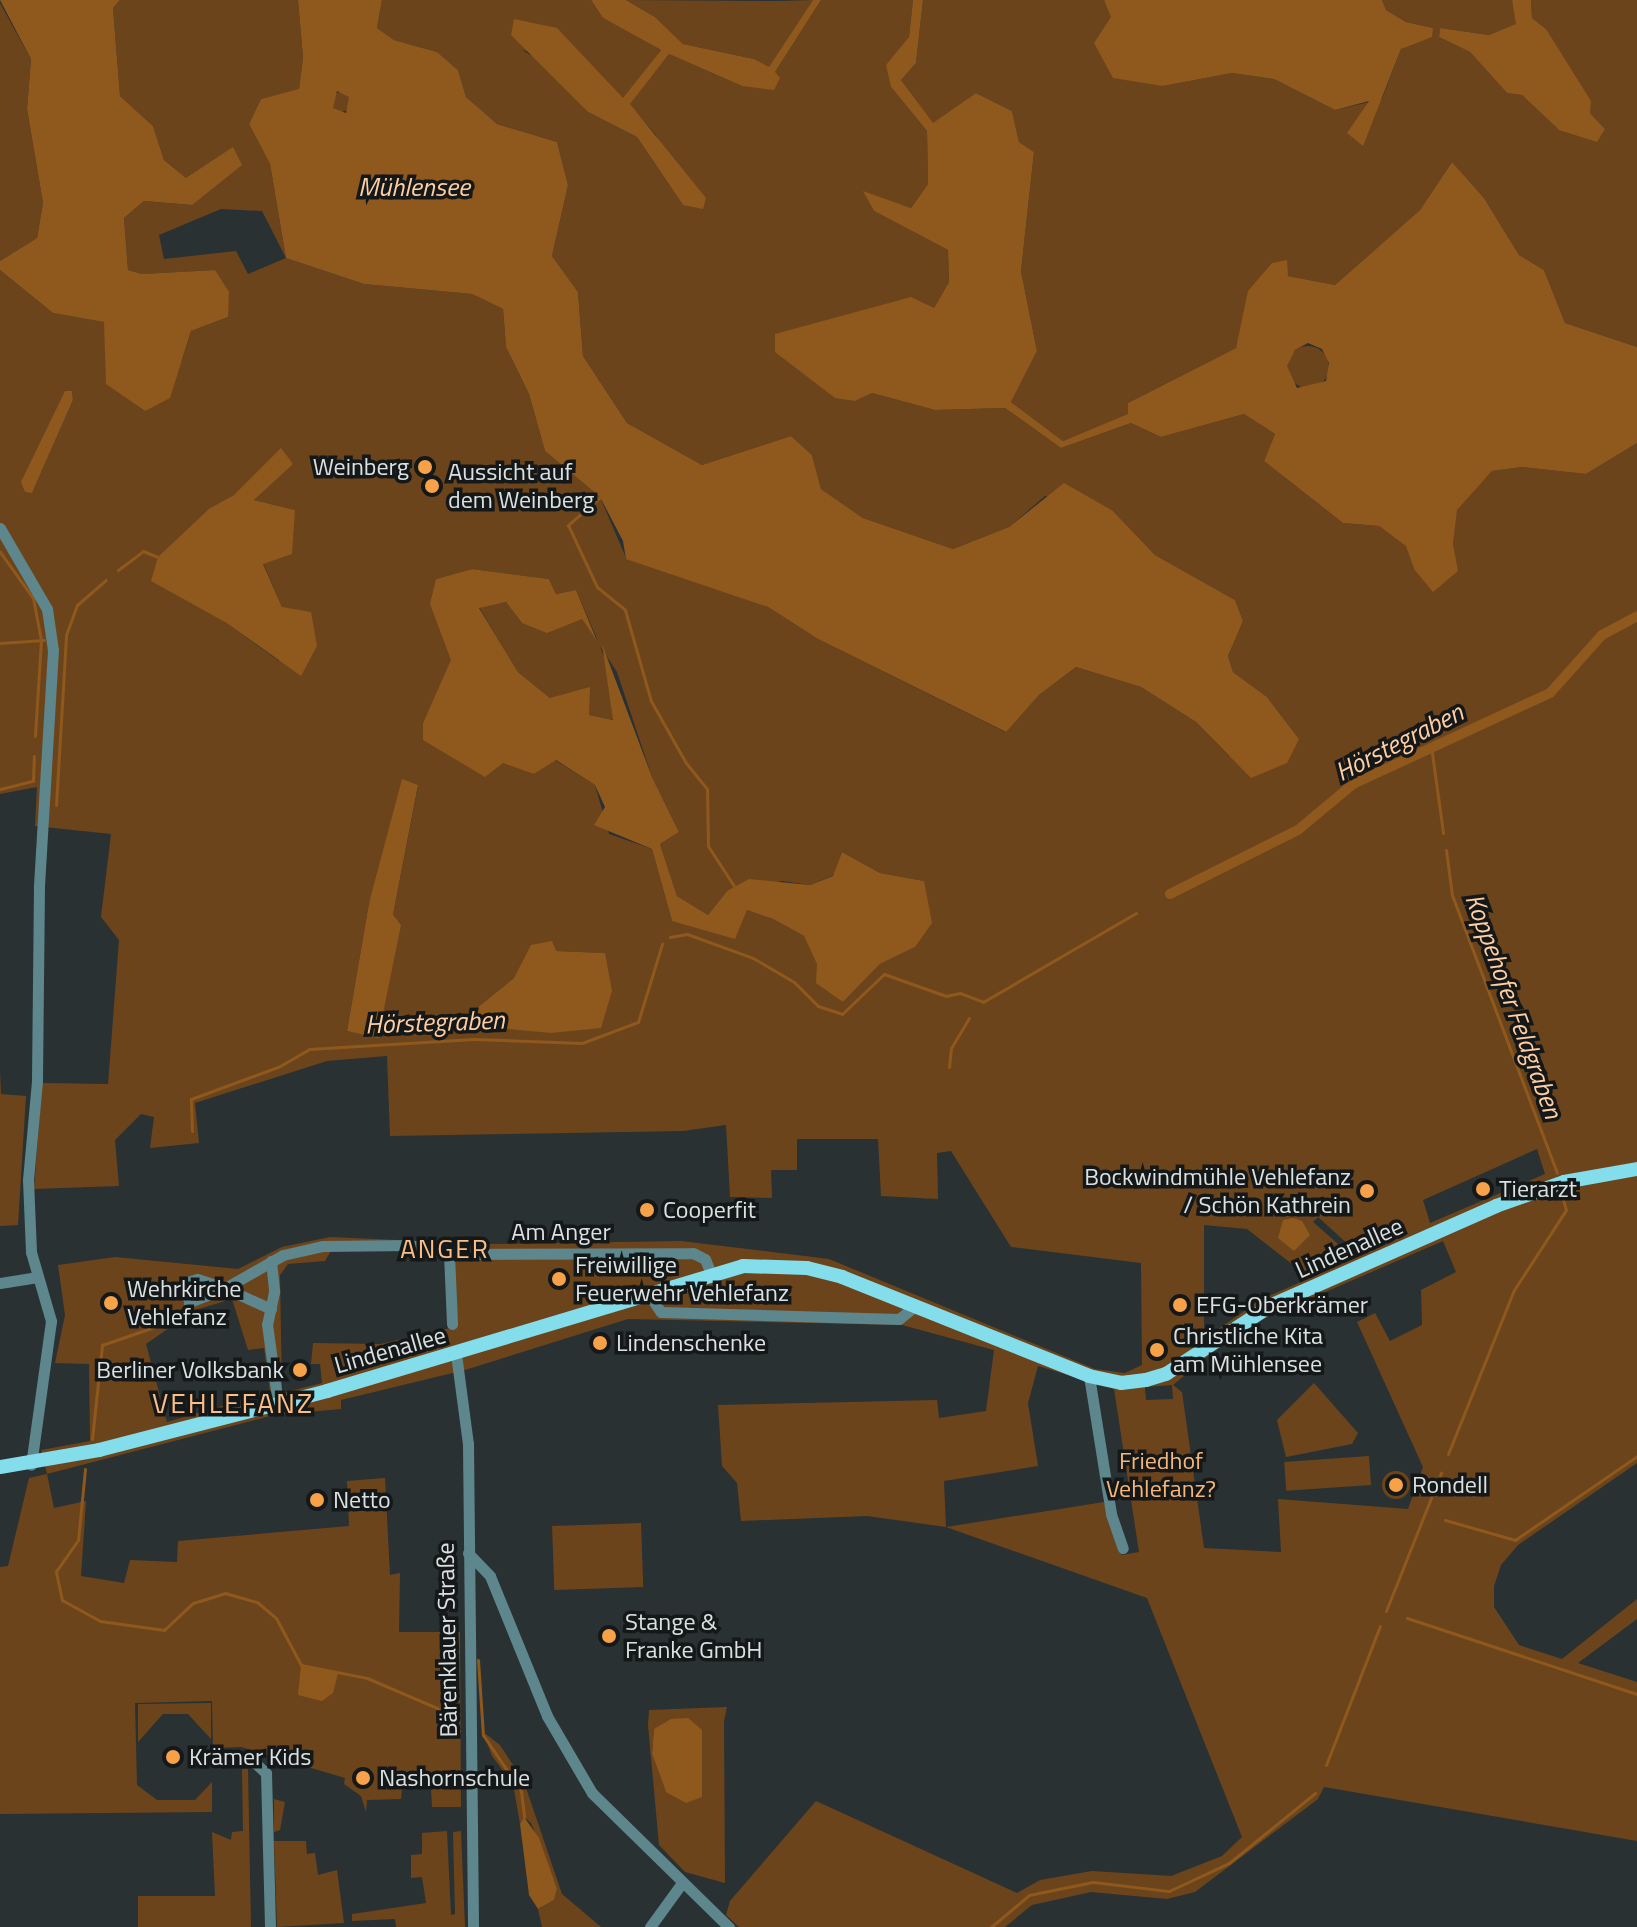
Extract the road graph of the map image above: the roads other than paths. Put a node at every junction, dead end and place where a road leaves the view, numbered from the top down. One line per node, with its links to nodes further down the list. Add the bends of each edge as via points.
1 (0, 528): 6 (street, via 47,609 53,650 37,947 37,1081 28,1180 28,1227)
2 (1637, 1169): 13 (main road, Lindenallee, via 1564,1182 1496,1206 1272,1305 1166,1374 1121,1383)
3 (449, 1254): 4 (street, Am Anger, via 410,1245 323,1246); 5 (street, Am Anger, via 693,1253 705,1259); 11 (street)
4 (271, 1261): 10 (street); 10 (street, Am Anger, via 225,1288)
5 (711, 1274): 8 (main road, Lindenallee); 9 (main road, Lindenallee, via 743,1266 807,1268)
6 (38, 1277): 7 (street); 15 (street, via 51,1321)
7 (0, 1283)
8 (648, 1293): 9 (street, via 661,1312 899,1319); 12 (main road, Lindenallee)
9 (915, 1306): 13 (main road, Lindenallee)
10 (271, 1309): 14 (street, via 267,1324)
11 (452, 1324)
12 (456, 1354): 14 (main road, Lindenallee); 18 (street, Bärenklauer Straße, via 468,1444)
13 (1089, 1376): 17 (street, via 1111,1514)
14 (278, 1404): 15 (main road, Lindenallee)
15 (31, 1465): 16 (main road, Lindenallee)
16 (0, 1467)
17 (1123, 1548)
18 (468, 1553): 20 (street, via 490,1576 547,1716 592,1793); 22 (street, Bärenklauer Straße)
19 (225, 1762): 21 (street, via 253,1761 266,1773)
20 (682, 1883): 23 (street); 24 (street)
21 (270, 1927)
22 (473, 1927)
23 (650, 1927)
24 (729, 1927)

